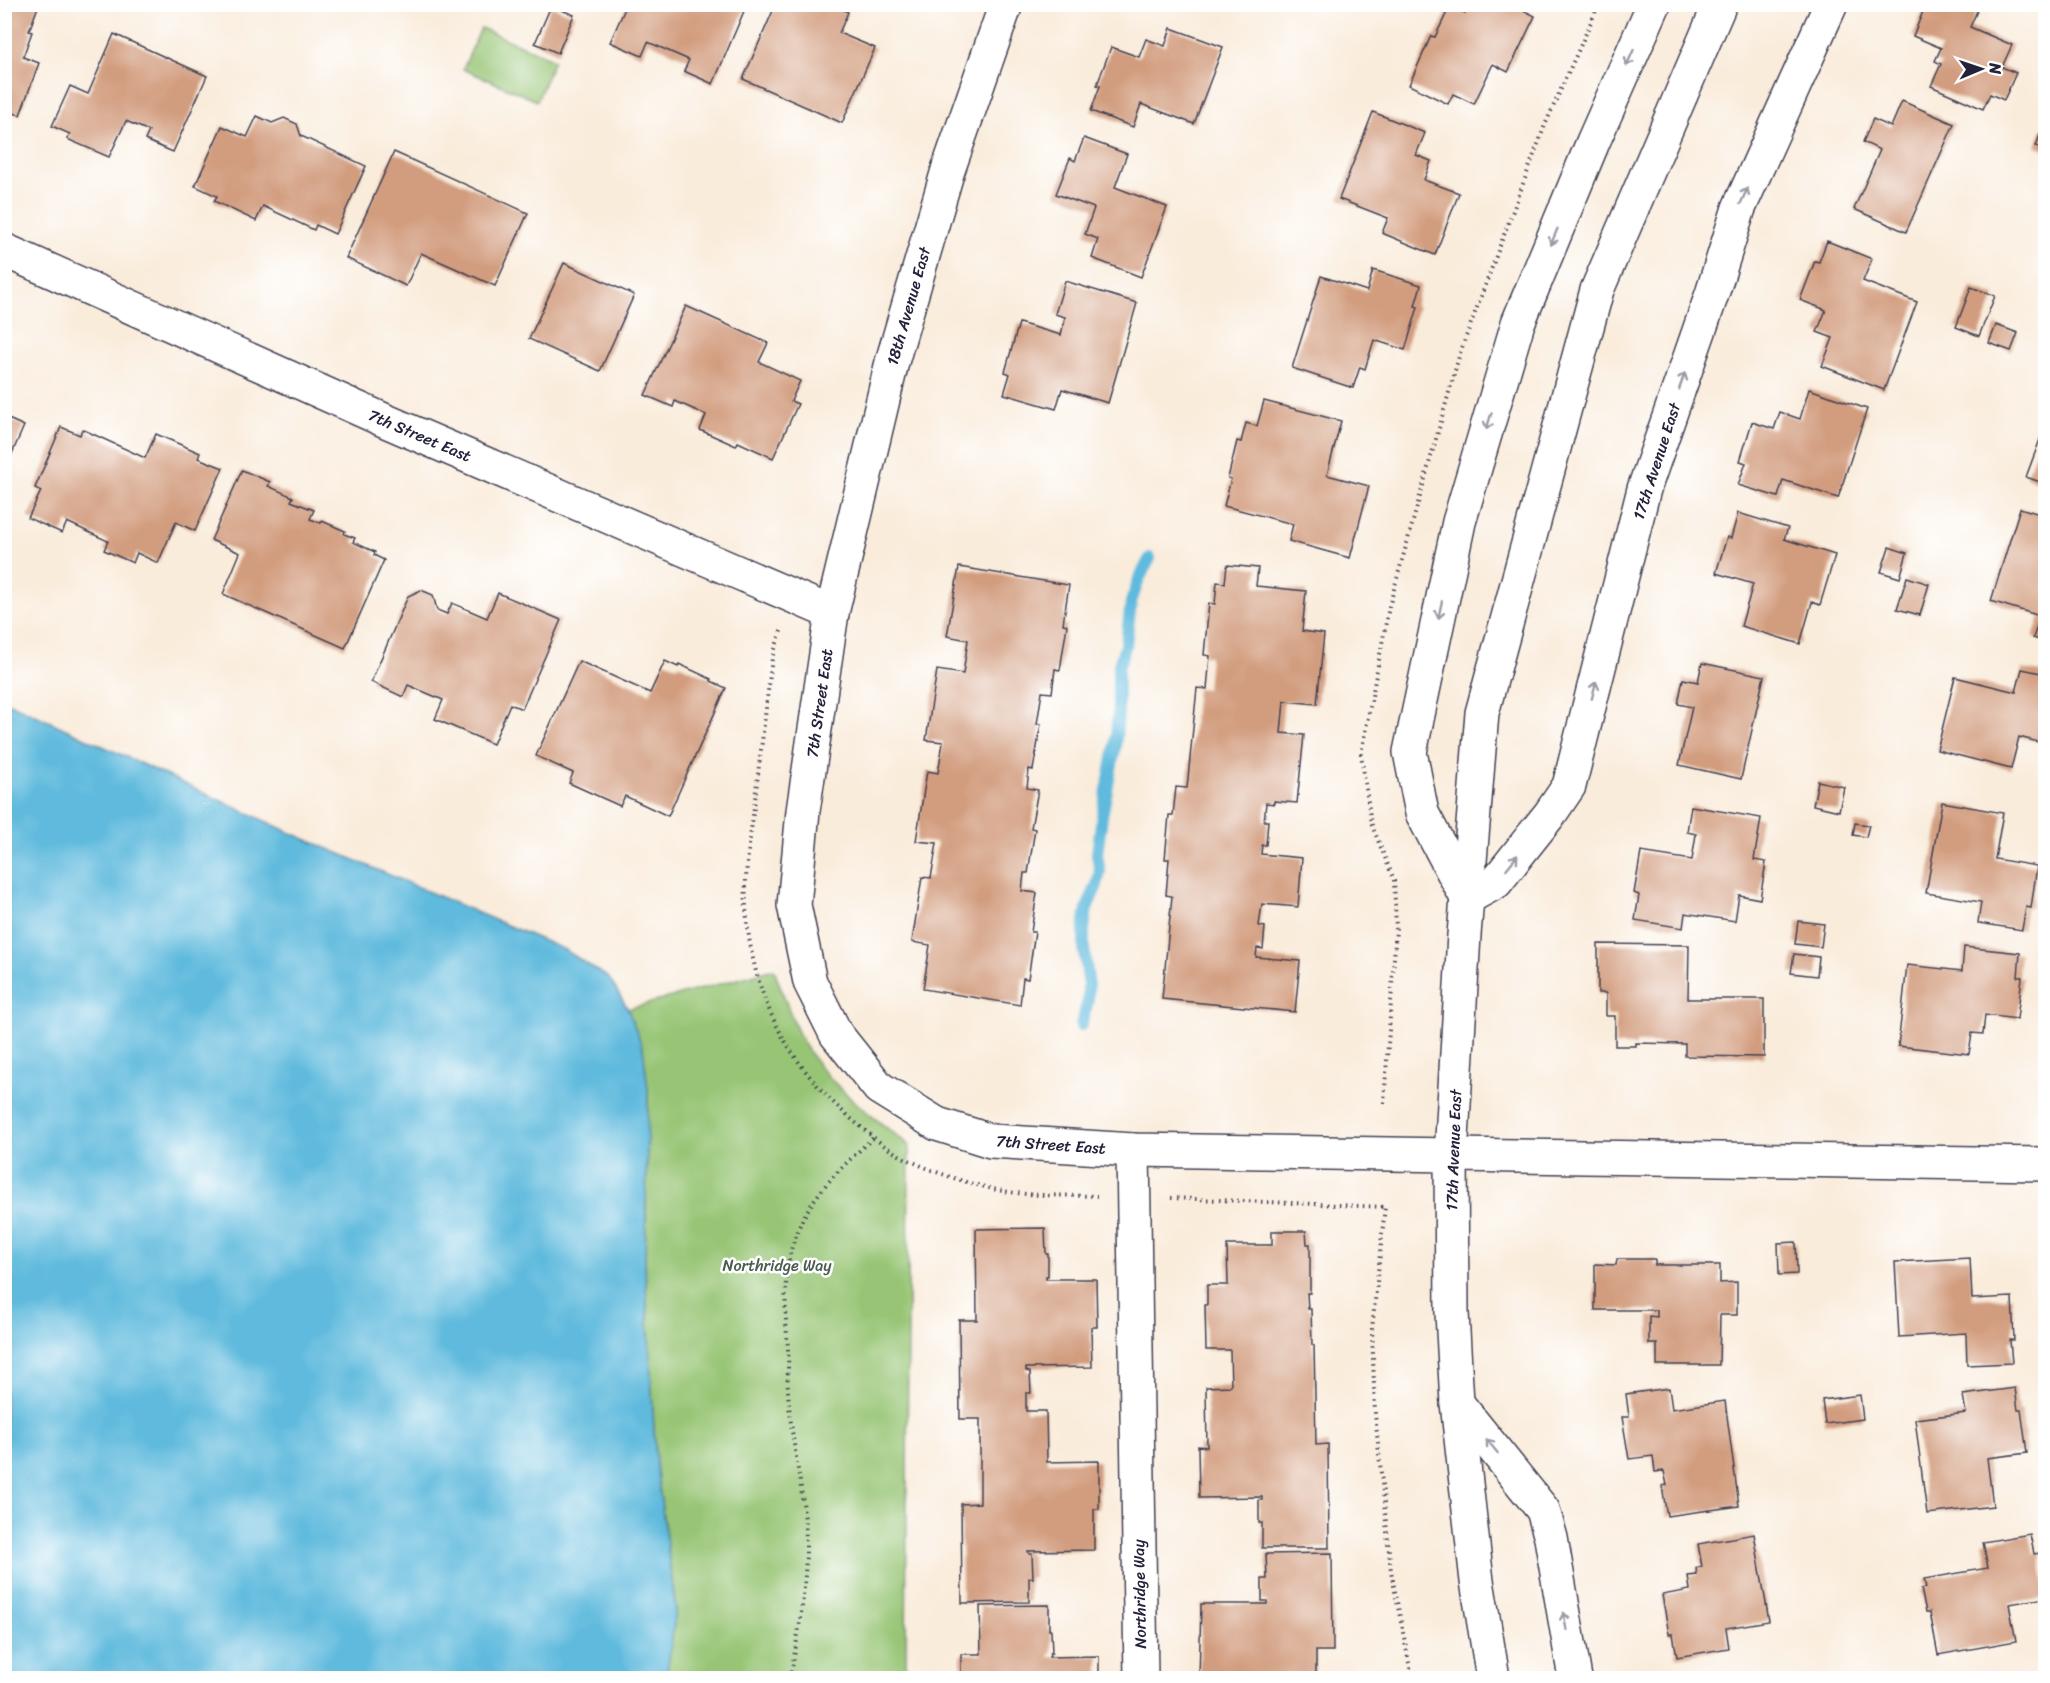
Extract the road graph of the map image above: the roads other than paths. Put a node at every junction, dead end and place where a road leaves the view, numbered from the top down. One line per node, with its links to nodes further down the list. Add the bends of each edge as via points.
1 (1006, 4): 6 (street, 18th Avenue East, via 948,170 892,362)
2 (1654, 4): 7 (street, one-way to 7, via 1518,323 1459,522 1410,752 1422,813)
3 (1720, 4): 7 (street, 17th Avenue East, via 1597,290 1482,713)
4 (1831, 4): 7 (street, 17th Avenue East, one-way to 4, via 1496,882 1569,786 1644,489 1739,208)
5 (4, 249): 6 (street, 7th Street East, via 375,416)
6 (832, 613): 8 (street, 7th Street East, via 803,811 794,905 810,982 836,1034 879,1088 937,1124 991,1141)
7 (1467, 898): 9 (street, 17th Avenue East)
8 (1133, 1150): 9 (street, 7th Street East); 12 (street, Northridge Way)
9 (1451, 1155): 10 (street, 7th Street East); 11 (street, 17th Avenue East)
10 (2046, 1164)
11 (1457, 1403): 13 (street, 17th Avenue East, via 1477,1581); 14 (street, one-way to 11, via 1543,1510)
12 (1141, 1678)
13 (1493, 1678)
14 (1575, 1678)

